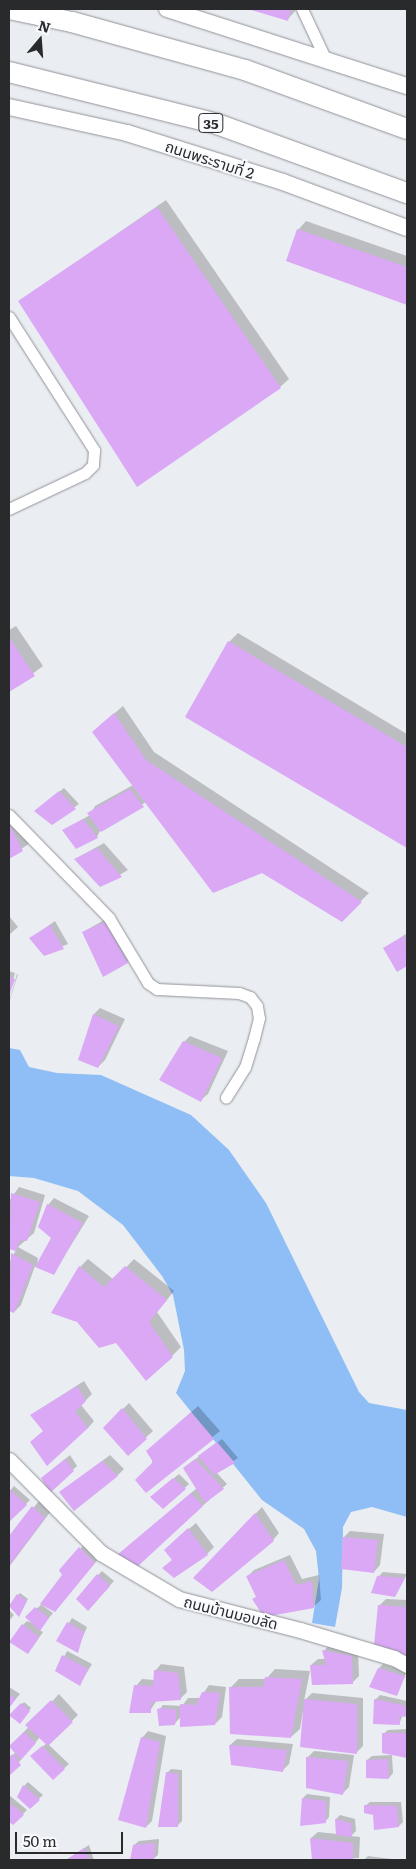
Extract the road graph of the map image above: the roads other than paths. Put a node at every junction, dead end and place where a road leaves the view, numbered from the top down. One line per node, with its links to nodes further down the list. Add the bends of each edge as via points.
1 (168, 9): 4 (main road)
2 (302, 9): 4 (street)
3 (9, 10): 8 (highway, via 72,22 245,70)
4 (324, 58): 6 (main road)
5 (9, 72): 9 (highway, 35, via 217,124)
6 (407, 86)
7 (9, 107): 10 (main road, ถนนพระรามที่ 2 / 35, via 127,132 282,182)
8 (407, 129)
9 (407, 193)
10 (407, 228)
11 (9, 317): 12 (street, via 94,450 93,465 85,473)
12 (9, 508)
13 (9, 816): 14 (street, via 109,918 148,983 157,989 239,993 250,997 257,1006 259,1018 245,1067)
14 (226, 1097)
15 (9, 1460): 16 (street, ถนนบ้านมอบลัด, via 100,1552 179,1600 300,1630 394,1658)
16 (407, 1665)

